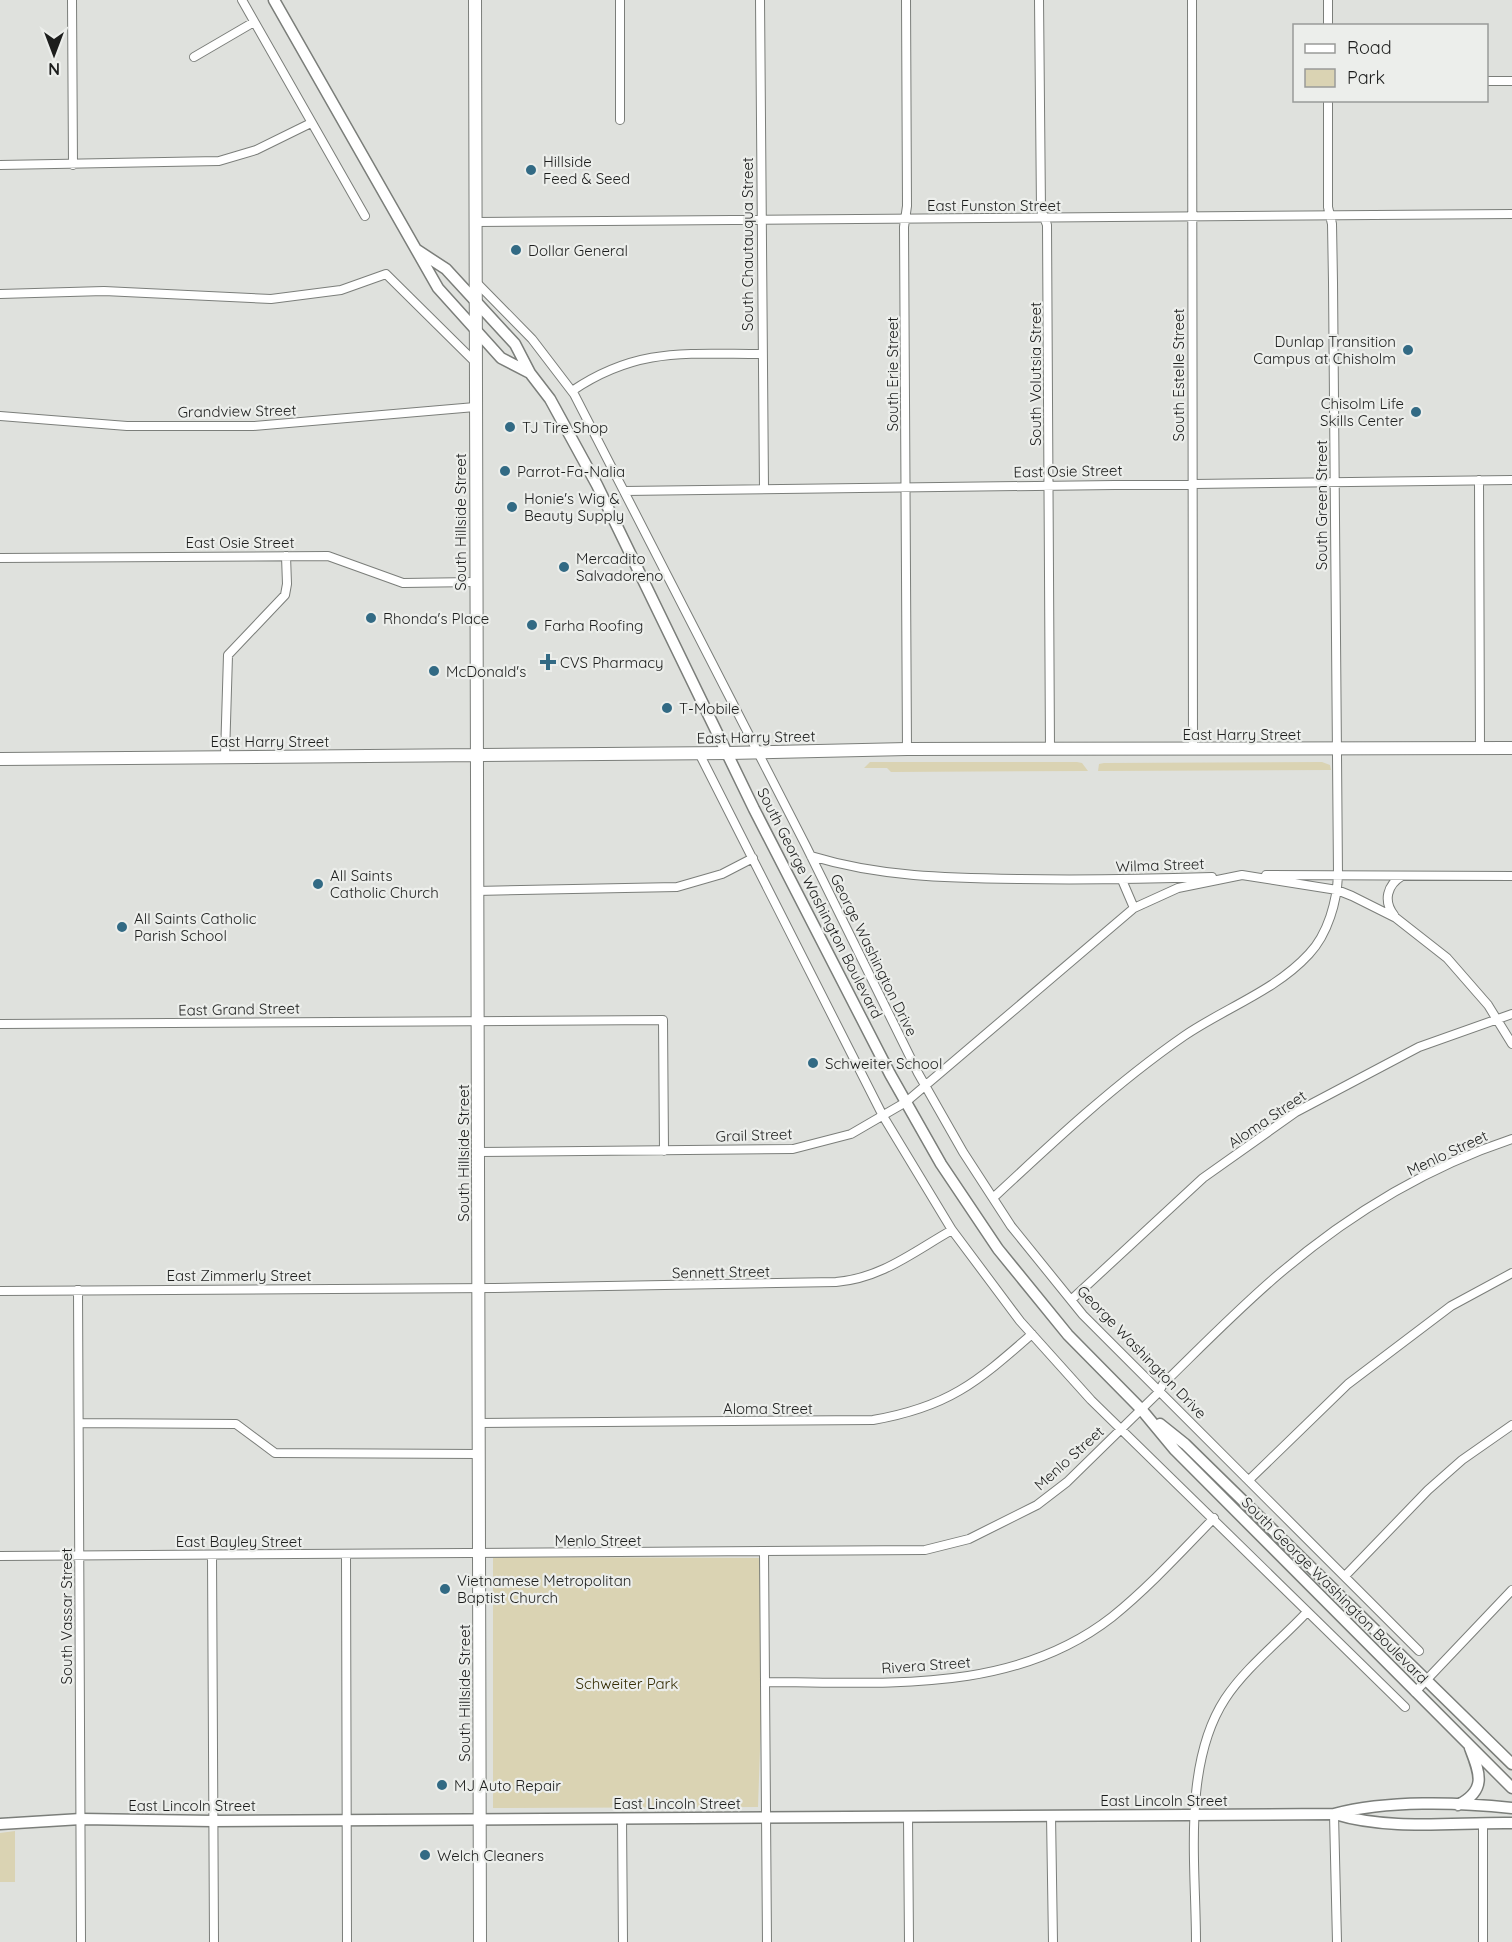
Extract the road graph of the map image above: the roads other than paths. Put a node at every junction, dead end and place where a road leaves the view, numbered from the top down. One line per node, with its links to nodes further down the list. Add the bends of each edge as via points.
1 (72, 0): 20 (street)
2 (242, 0): 11 (street)
3 (274, 0): 29 (street, South George Washington Boulevard)
4 (475, 0): 28 (main road)
5 (620, 0): 17 (street)
6 (760, 0): 26 (street, South Chautauqua Street)
7 (906, 0): 27 (street, South Erie Street)
8 (1039, 0): 25 (street, South Volutsia Street)
9 (1192, 0): 24 (street, South Estelle Street)
10 (1328, 0): 12 (street)
11 (254, 22): 13 (street); 18 (street)
12 (1328, 24)
13 (194, 57)
14 (1488, 81): 15 (street)
15 (1512, 81)
16 (1328, 102): 23 (street, South Green Street)
17 (620, 120)
18 (311, 123): 20 (street, via 256,150 219,161); 22 (street)
19 (0, 165): 20 (street)
20 (73, 165)
21 (1512, 214): 23 (street, East Funston Street)
22 (365, 216)
23 (1330, 216): 24 (street, East Funston Street); 42 (street, South Green Street)
24 (1191, 217): 25 (street, East Funston Street); 43 (street, South Estelle Street)
25 (1044, 218): 27 (street, East Funston Street); 44 (street, South Volutsia Street)
26 (761, 219): 27 (street, East Funston Street); 28 (street, East Funston Street); 34 (street, South Chautauqua Street)
27 (905, 219): 45 (street, South Erie Street)
28 (476, 222): 30 (main road, South Hillside Street)
29 (417, 250): 32 (street, South George Washington Boulevard, via 446,269); 33 (street, South George Washington Boulevard, via 438,288)
30 (476, 282): 32 (main road, South Hillside Street); 37 (street, George Washington Drive, via 532,339)
31 (0, 294): 35 (street, via 104,291 271,299 341,290 386,274)
32 (477, 304): 33 (main road, South Hillside Street); 36 (street, South George Washington Boulevard, via 515,344)
33 (476, 330): 35 (main road, South Hillside Street); 36 (street, South George Washington Boulevard, via 501,358)
34 (761, 354): 37 (street, via 675,354 637,359 596,375); 46 (street, South Chautauqua Street)
35 (476, 363): 38 (main road, South Hillside Street)
36 (530, 373): 58 (street, South George Washington Boulevard, via 550,399 597,485)
37 (572, 391): 47 (street, George Washington Drive)
38 (475, 407): 39 (street, Grandview Street, via 253,426 127,426); 50 (main road, South Hillside Street)
39 (0, 416)
40 (1479, 480): 41 (street, East Osie Street); 42 (street, East Osie Street); 52 (street)
41 (1512, 480)
42 (1334, 482): 43 (street, East Osie Street); 55 (street, South Green Street)
43 (1192, 484): 44 (street, East Osie Street); 56 (street, South Estelle Street)
44 (1049, 485): 45 (street, East Osie Street); 54 (street, South Volutsia Street)
45 (906, 486): 46 (street, East Osie Street); 51 (street, South Erie Street)
46 (764, 489): 47 (street, East Osie Street)
47 (624, 491): 59 (street, George Washington Drive)
48 (286, 556): 49 (street, East Osie Street); 50 (street, East Osie Street, via 328,556 403,583); 61 (street, via 285,595 228,655)
49 (0, 558)
50 (475, 582): 60 (main road, South Hillside Street)
51 (907, 748): 54 (main road, East Harry Street); 59 (main road, East Harry Street)
52 (1480, 748): 53 (main road, East Harry Street); 55 (main road, East Harry Street)
53 (1512, 748)
54 (1050, 749): 56 (main road, East Harry Street)
55 (1337, 749): 56 (main road, East Harry Street); 66 (street, South Green Street)
56 (1193, 750)
57 (699, 753): 58 (main road, East Harry Street); 60 (main road, East Harry Street); 64 (street)
58 (729, 753): 59 (main road, East Harry Street); 80 (street, South George Washington Boulevard, via 754,809)
59 (756, 753): 63 (street, George Washington Drive)
60 (475, 755): 61 (main road, East Harry Street); 70 (main road, South Hillside Street)
61 (225, 756): 62 (main road, East Harry Street)
62 (0, 759)
63 (811, 855): 69 (street, Wilma Street, via 855,868 915,877); 79 (street, George Washington Drive)
64 (753, 858): 70 (street, via 677,887); 81 (street)
65 (1242, 875): 66 (street, Wilma Street); 69 (street, Wilma Street); 71 (street); 72 (street, Grail Street, via 1178,888)
66 (1338, 875): 67 (street, Wilma Street); 71 (street, South Green Street)
67 (1406, 875): 68 (street, Wilma Street); 73 (street, via 1395,880 1387,892 1388,906)
68 (1512, 876)
69 (1122, 880): 72 (street)
70 (476, 891): 76 (main road, South Hillside Street)
71 (1337, 891): 73 (street); 85 (street, via 1319,943 1291,971 1176,1043 1090,1108)
72 (1134, 908): 79 (street, Grail Street)
73 (1396, 918): 75 (street, via 1447,958)
74 (1512, 1014): 75 (street, Aloma Street)
75 (1497, 1019): 78 (street); 91 (street, Aloma Street, via 1419,1047 1296,1112 1203,1178)
76 (477, 1020): 77 (street, East Grand Street); 83 (street, East Grand Street, via 663,1020); 84 (main road, South Hillside Street)
77 (0, 1024)
78 (1512, 1044)
79 (925, 1086): 80 (street, Grail Street); 85 (street, George Washington Drive)
80 (906, 1102): 81 (street, Grail Street); 94 (street, South George Washington Boulevard, via 941,1164 998,1249 1068,1335)
81 (883, 1116): 83 (street, Grail Street, via 851,1134 793,1149); 86 (street)
82 (1512, 1139): 93 (street, Menlo Street, via 1420,1178 1343,1225 1279,1274)
83 (664, 1151): 84 (street, Grail Street)
84 (478, 1152): 88 (main road, South Hillside Street)
85 (993, 1198): 91 (street, George Washington Drive)
86 (952, 1230): 88 (street, Sennett Street, via 890,1268 857,1280); 92 (street)
87 (1512, 1274): 100 (street, via 1451,1306 1348,1384)
88 (478, 1288): 89 (street, East Zimmerly Street); 96 (main road, South Hillside Street)
89 (78, 1290): 90 (street, East Zimmerly Street); 95 (street, South Vassar Street)
90 (0, 1291)
91 (1071, 1300): 93 (street, George Washington Drive)
92 (1032, 1334): 96 (street, Aloma Street, via 952,1397 873,1420); 98 (street)
93 (1159, 1392): 94 (street, Menlo Street); 100 (street, George Washington Drive)
94 (1141, 1409): 98 (street, Menlo Street); 112 (street, South George Washington Boulevard, via 1185,1444); 114 (street, South George Washington Boulevard, via 1175,1450)
95 (79, 1422): 99 (street, via 236,1424 275,1453); 107 (street, South Vassar Street)
96 (478, 1423): 99 (main road, South Hillside Street)
97 (1512, 1425): 108 (street, via 1428,1490)
98 (1121, 1429): 101 (street); 102 (street, Menlo Street, via 1037,1505 969,1539 909,1552)
99 (478, 1454): 104 (main road, South Hillside Street)
100 (1250, 1479): 108 (street, George Washington Drive)
101 (1214, 1518): 110 (street); 113 (street, Rivera Street, via 1151,1583 1111,1617 1066,1646 1025,1664 959,1679 919,1682)
102 (765, 1553): 104 (street, Menlo Street); 113 (street)
103 (346, 1554): 104 (street, East Bayley Street); 105 (street, East Bayley Street); 131 (street)
104 (479, 1554): 129 (main road, South Hillside Street)
105 (212, 1555): 107 (street, East Bayley Street); 132 (street)
106 (0, 1556): 107 (street, East Bayley Street)
107 (79, 1556): 128 (street, South Vassar Street)
108 (1345, 1576): 111 (street, George Washington Drive)
109 (1512, 1590): 112 (street)
110 (1308, 1612): 115 (street); 121 (street, via 1231,1691 1217,1713 1202,1752)
111 (1419, 1651)
112 (1427, 1679): 114 (street); 117 (street, South George Washington Boulevard)
113 (765, 1682): 125 (street)
114 (1415, 1692): 116 (street, South George Washington Boulevard)
115 (1405, 1707)
116 (1469, 1745): 118 (street, South George Washington Boulevard); 119 (street, via 1479,1782 1471,1798)
117 (1512, 1764)
118 (1512, 1788)
119 (1455, 1806): 120 (street, East Lincoln Street); 122 (street, East Lincoln Street, via 1368,1808)
120 (1512, 1808)
121 (1196, 1814): 122 (street, East Lincoln Street); 123 (street, East Lincoln Street); 144 (street)
122 (1334, 1814): 133 (street, East Lincoln Street, via 1381,1822); 145 (street)
123 (1051, 1815): 124 (street, East Lincoln Street); 143 (street)
124 (908, 1816): 125 (street, East Lincoln Street); 142 (street)
125 (766, 1817): 127 (street, East Lincoln Street); 141 (street)
126 (0, 1818): 130 (street, East Lincoln Street)
127 (622, 1818): 129 (street, East Lincoln Street); 140 (street)
128 (81, 1819): 130 (street, East Lincoln Street); 132 (street, East Lincoln Street); 136 (street, South Vassar Street)
129 (479, 1819): 131 (street, East Lincoln Street); 139 (main road, South Hillside Street)
130 (21, 1820): 135 (street, East Lincoln Street)
131 (347, 1820): 132 (street, East Lincoln Street); 138 (street)
132 (213, 1821): 137 (street)
133 (1483, 1823): 134 (street, East Lincoln Street); 146 (street)
134 (1512, 1823)
135 (0, 1824)
136 (81, 1942)
137 (214, 1942)
138 (347, 1942)
139 (480, 1942)
140 (623, 1942)
141 (767, 1942)
142 (909, 1942)
143 (1053, 1942)
144 (1196, 1942)
145 (1337, 1942)
146 (1483, 1942)

